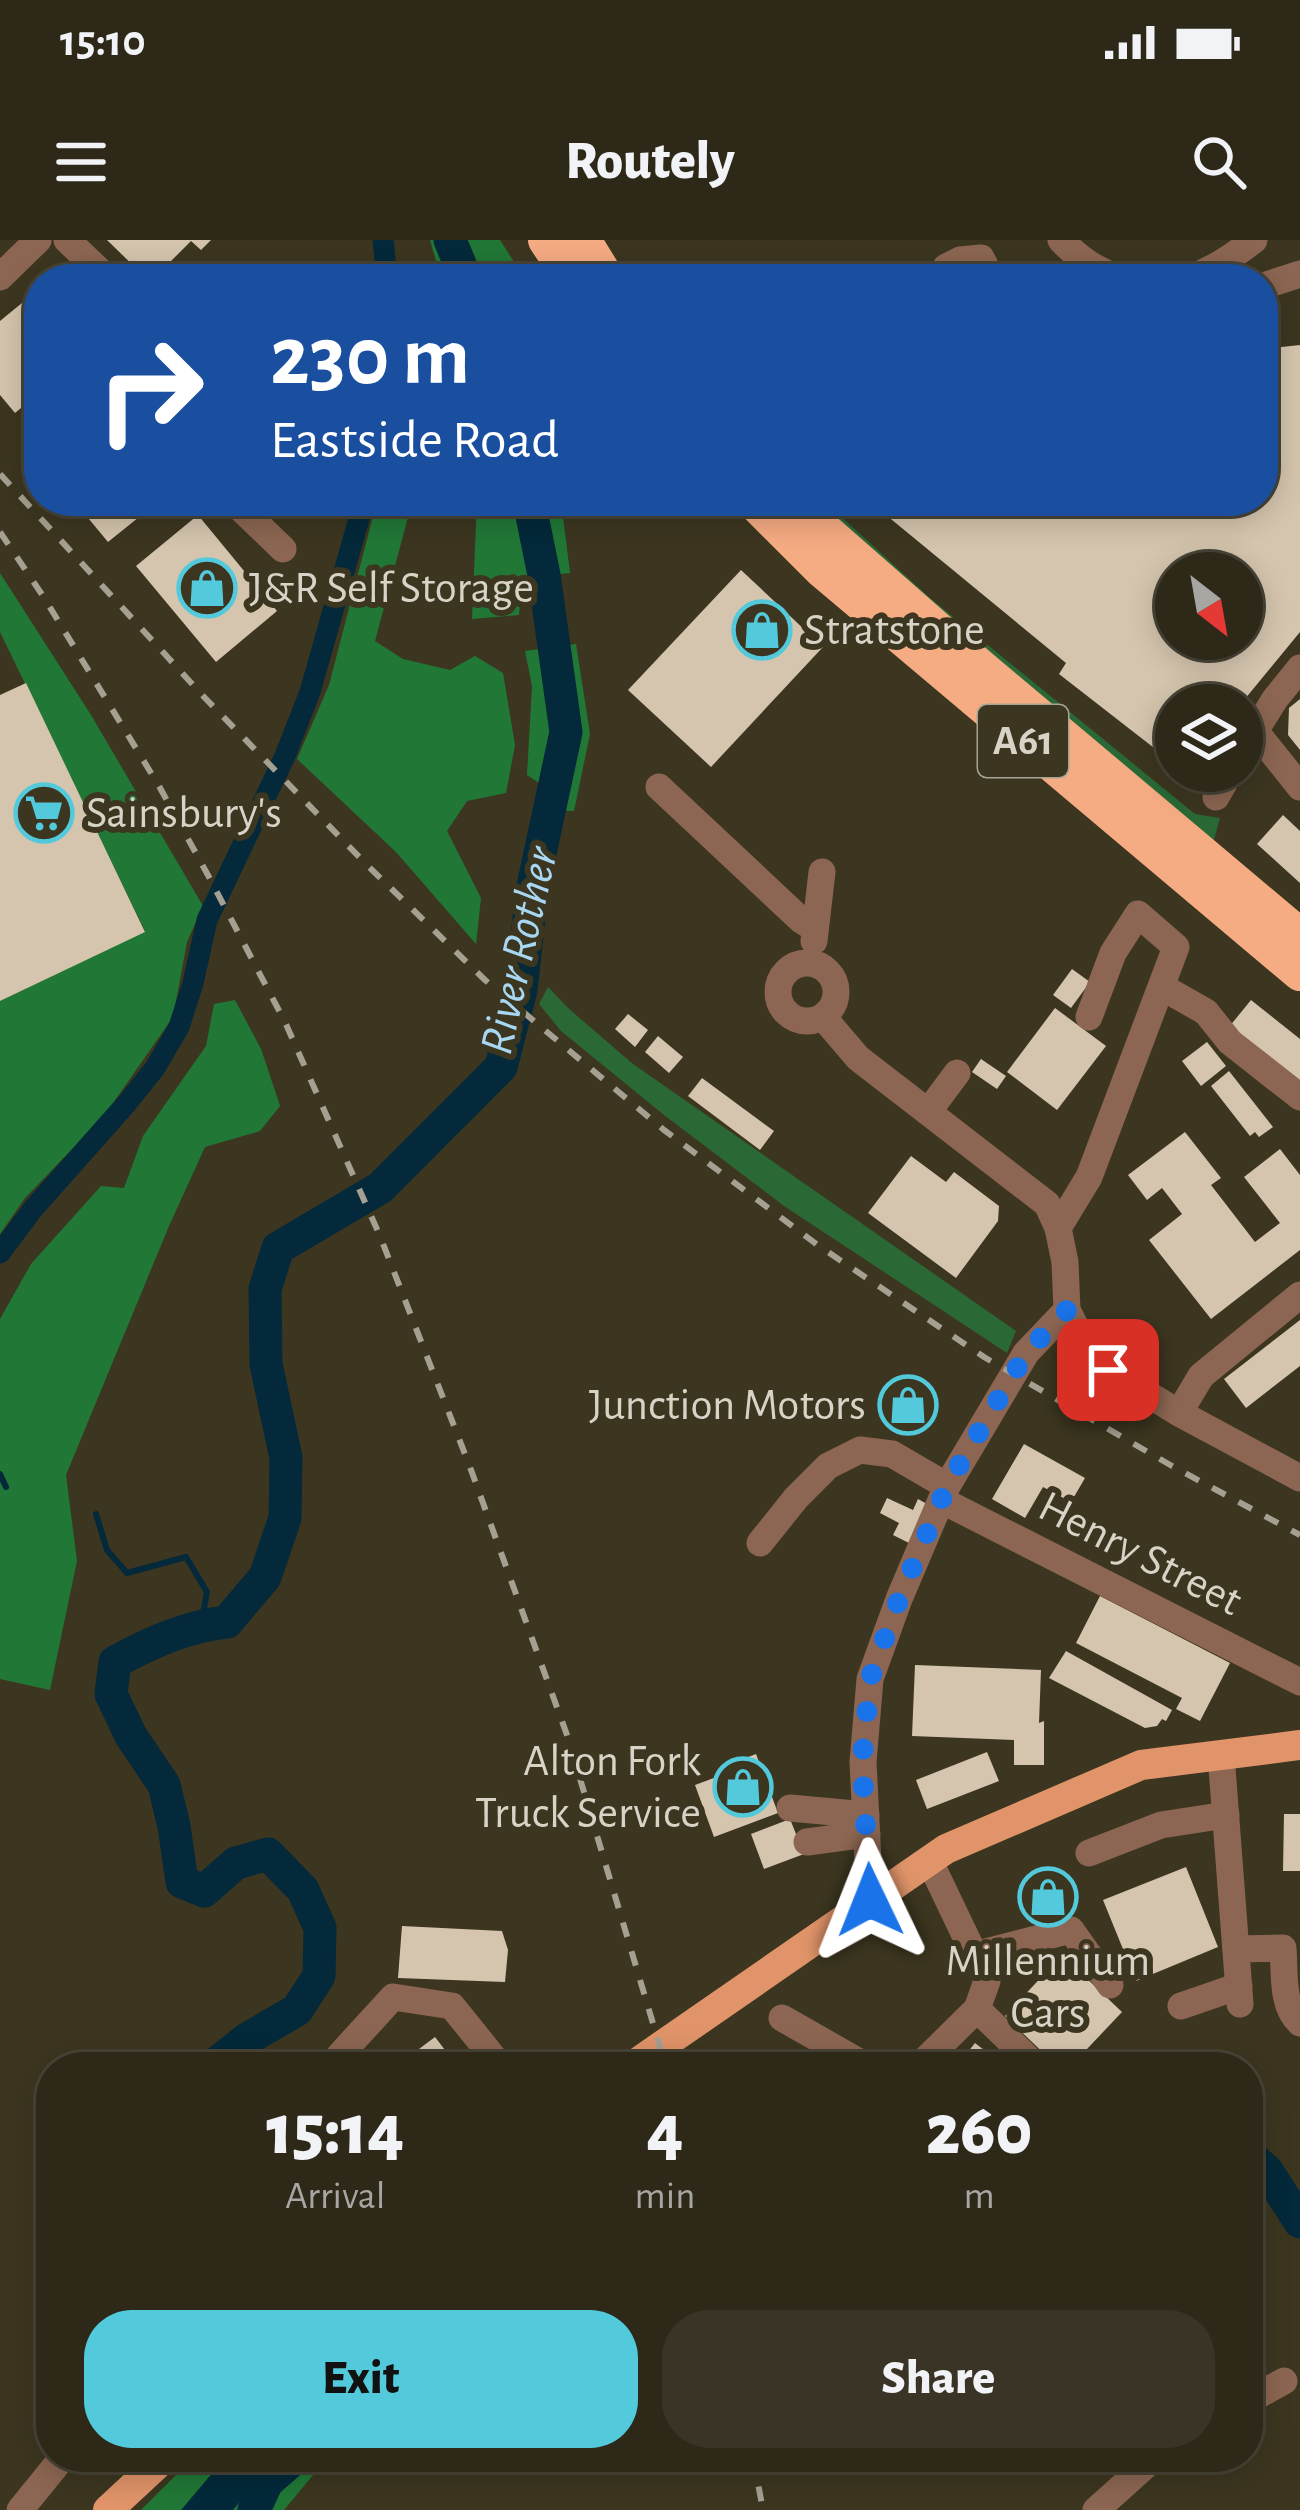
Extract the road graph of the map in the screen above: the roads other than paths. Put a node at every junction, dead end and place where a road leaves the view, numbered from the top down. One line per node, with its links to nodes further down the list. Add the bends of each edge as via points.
1 (38, 240): 10 (street)
2 (67, 240): 5 (street)
3 (1061, 240): 8 (street)
4 (1253, 240): 9 (street)
5 (92, 264)
6 (952, 264): 7 (street)
7 (984, 264)
8 (1088, 264)
9 (1221, 264)
10 (0, 278)
11 (249, 516): 14 (street)
12 (768, 516): 26 (highway, A61)
13 (808, 516): 24 (highway, A61)
14 (284, 549)
15 (1300, 668): 16 (street)
16 (1263, 719)
17 (1263, 755): 19 (street)
18 (659, 787): 23 (street)
19 (1300, 788)
20 (1218, 792): 21 (street)
21 (1216, 796)
22 (822, 872): 23 (street)
23 (815, 929): 25 (street)
24 (1300, 936)
25 (812, 963): 28 (street, via 836,984); 28 (street, via 784,974 780,1004 794,1019)
26 (1300, 973)
27 (1162, 987): 29 (street, via 1176,947 1138,914); 31 (street, via 1206,1012 1230,1042); 33 (street, via 1089,1177)
28 (823, 1017): 32 (street, via 857,1058)
29 (1089, 1017)
30 (958, 1073): 32 (street)
31 (1300, 1097)
32 (928, 1112): 33 (street, via 1047,1204)
33 (1058, 1228): 35 (street)
34 (1300, 1295): 36 (street, via 1201,1376)
35 (1067, 1310): 36 (street, via 1108,1370); 38 (street, via 1026,1353)
36 (1179, 1413): 37 (street)
37 (1300, 1478)
38 (945, 1493): 39 (street, Henry Street, via 892,1454 860,1450 828,1466); 40 (street, Henry Street); 45 (street, via 870,1679 862,1762)
39 (760, 1543)
40 (1300, 1682)
41 (1300, 1745): 42 (main road)
42 (1221, 1755): 44 (street); 48 (main road, via 1141,1765)
43 (790, 1808): 45 (street)
44 (1226, 1815): 47 (street, via 1161,1825); 50 (street)
45 (867, 1824): 46 (street); 49 (street)
46 (807, 1843)
47 (1089, 1853)
48 (929, 1860): 49 (main road); 51 (street)
49 (870, 1900): 59 (main road)
50 (1236, 1949): 53 (street, via 1239,1995); 56 (street, via 1283,1948 1287,2002)
51 (974, 1955): 52 (street, via 1071,1930); 54 (street, via 986,1982)
52 (1110, 1984)
53 (1181, 2006)
54 (977, 2009): 61 (street); 62 (street)
55 (782, 2018): 60 (street)
56 (1300, 2023)
57 (342, 2052): 58 (street, via 393,1997 452,2006)
58 (489, 2052)
59 (652, 2052)
60 (842, 2052)
61 (933, 2052)
62 (1021, 2052)
63 (1284, 2381): 64 (street)
64 (1263, 2393)
65 (51, 2472): 68 (street)
66 (150, 2472): 69 (main road)
67 (1138, 2472): 70 (street)
68 (20, 2510)
69 (108, 2510)
70 (1096, 2510)

